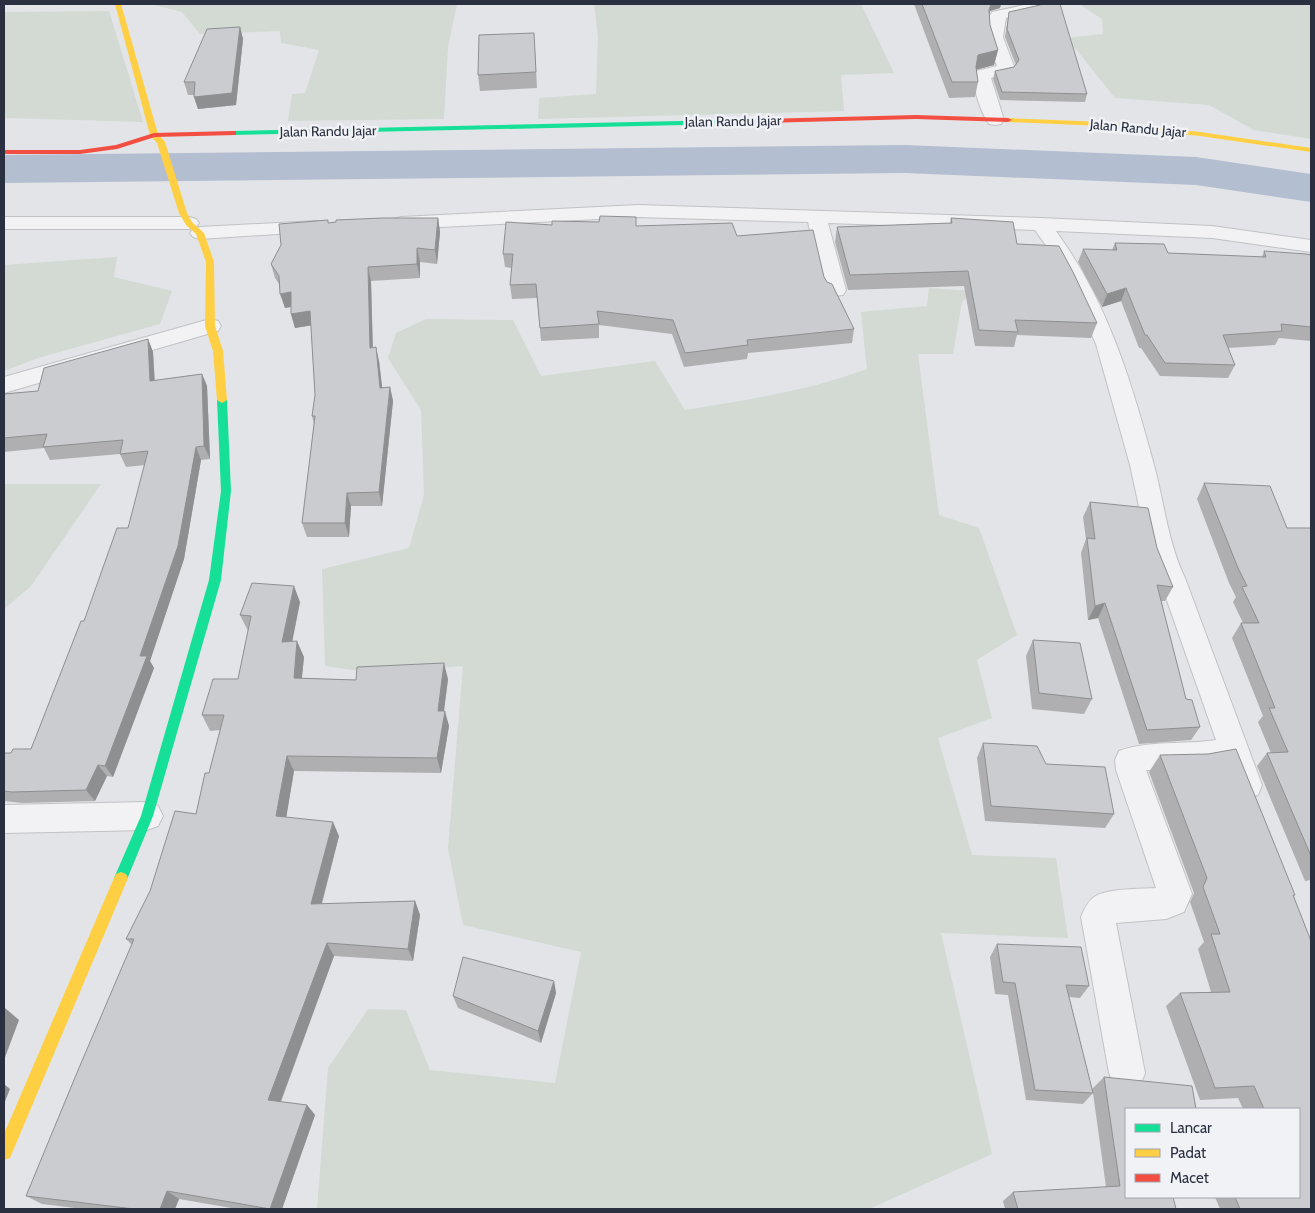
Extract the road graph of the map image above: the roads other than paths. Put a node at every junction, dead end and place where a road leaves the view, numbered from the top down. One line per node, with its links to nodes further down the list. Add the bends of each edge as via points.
1 (118, 4): 4 (street)
2 (1032, 8): 3 (street, via 998,15 995,37 1006,69 982,75)
3 (992, 112): 4 (street, Jalan Randu Jajar, via 916,117); 5 (street, Jalan Randu Jajar)
4 (158, 138): 6 (street, Jalan Randu Jajar, via 92,152); 9 (street)
5 (1311, 150)
6 (4, 152)
7 (817, 218): 10 (street, via 638,211); 11 (street); 14 (street)
8 (4, 223): 9 (street)
9 (191, 223): 12 (street); 15 (street, via 210,262)
10 (379, 224)
11 (1041, 224): 13 (street, via 1212,232); 17 (street, via 1064,256 1107,344 1142,465 1164,562)
12 (339, 226)
13 (1311, 246)
14 (835, 290)
15 (210, 326): 16 (street); 19 (street, via 219,360 226,491 215,580)
16 (4, 385)
17 (1233, 750): 18 (street); 21 (street, via 1130,760 1175,898 1166,903 1106,908 1098,917)
18 (1255, 806)
19 (147, 816): 20 (street); 22 (street)
20 (4, 819)
21 (1127, 1073)
22 (4, 1152)

